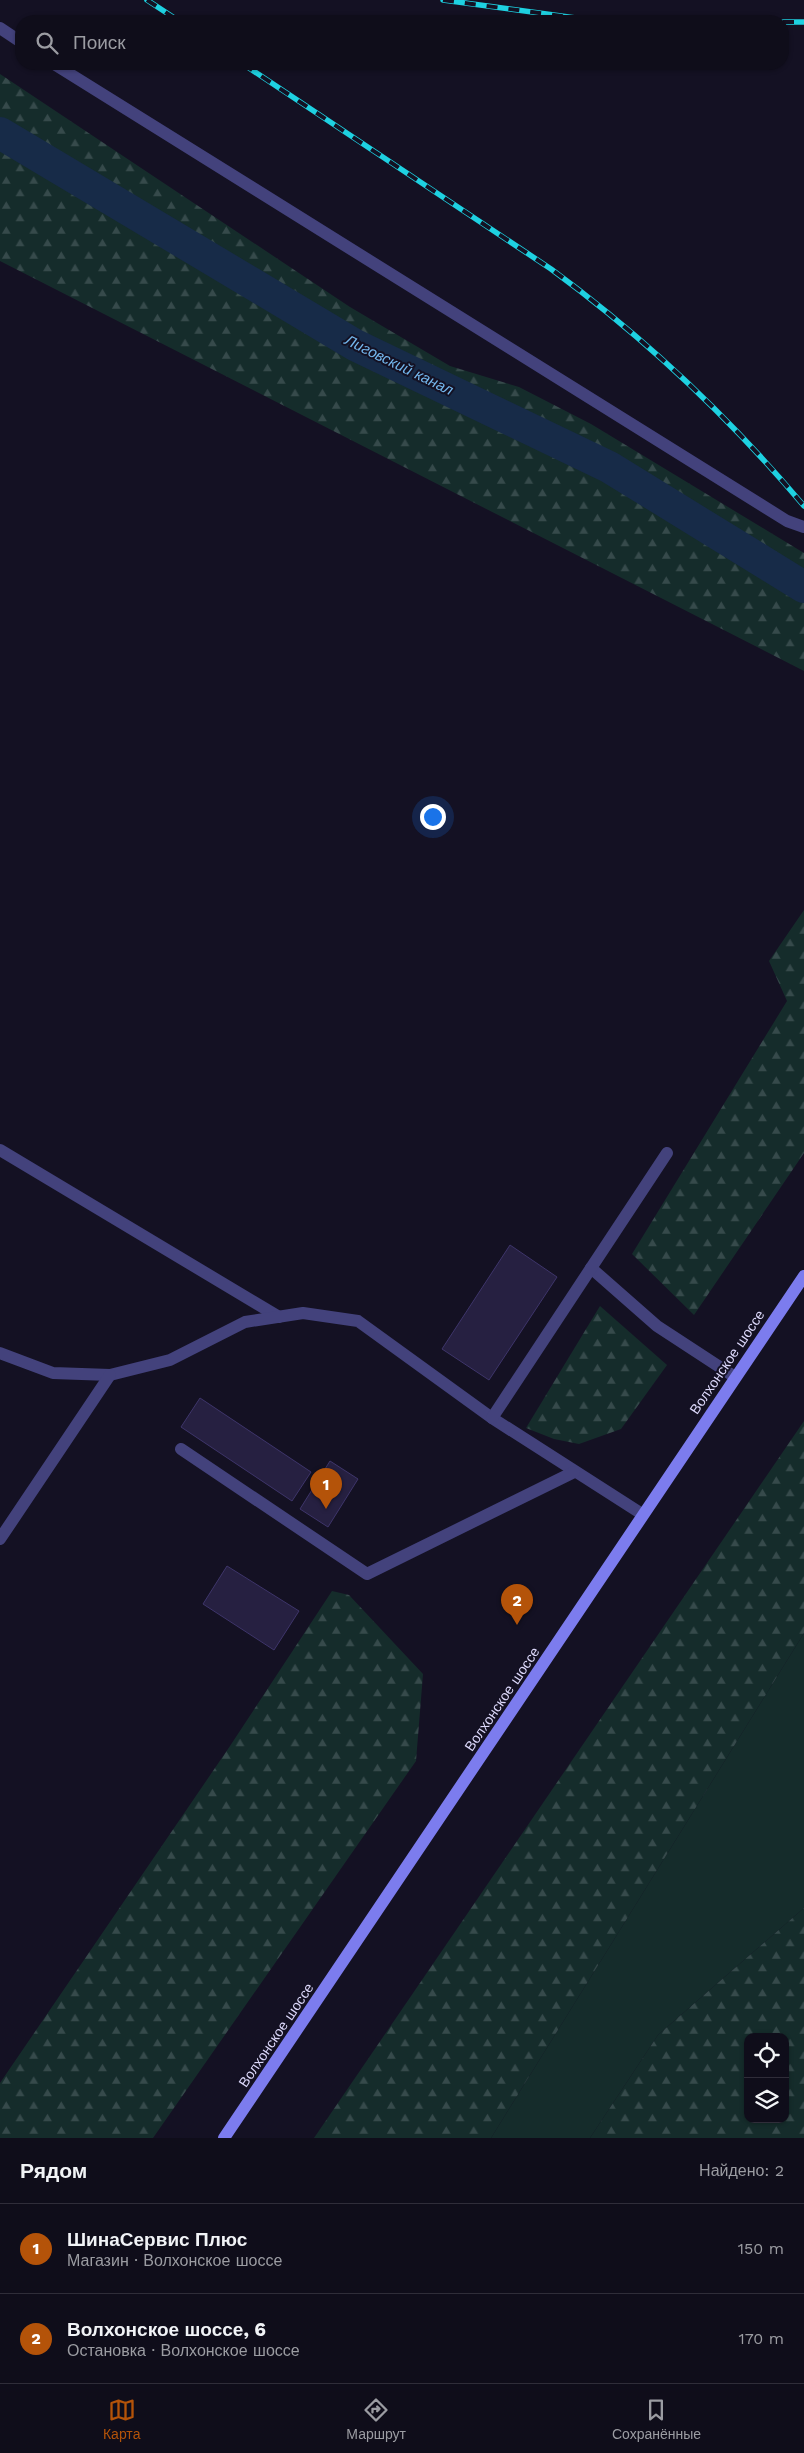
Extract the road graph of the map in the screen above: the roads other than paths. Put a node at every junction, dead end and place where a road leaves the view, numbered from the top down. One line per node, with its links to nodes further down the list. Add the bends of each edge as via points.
1 (0, 28): 2 (lane)
2 (15, 38)
3 (64, 70): 4 (lane, via 787,521)
4 (804, 527)
5 (0, 1150): 9 (lane)
6 (667, 1153): 7 (lane)
7 (591, 1268): 12 (lane, via 657,1326); 13 (lane)
8 (804, 1276): 12 (main road, Волхонское шоссе)
9 (278, 1316): 11 (lane, via 245,1322 170,1360); 13 (lane, via 303,1313 358,1321)
10 (0, 1352): 11 (lane, via 53,1373)
11 (110, 1375): 17 (lane)
12 (735, 1377): 16 (main road, Волхонское шоссе)
13 (492, 1418): 15 (lane)
14 (181, 1449): 15 (lane, via 367,1574)
15 (574, 1472): 16 (lane)
16 (642, 1514): 18 (main road, Волхонское шоссе)
17 (0, 1539)
18 (224, 2138)

